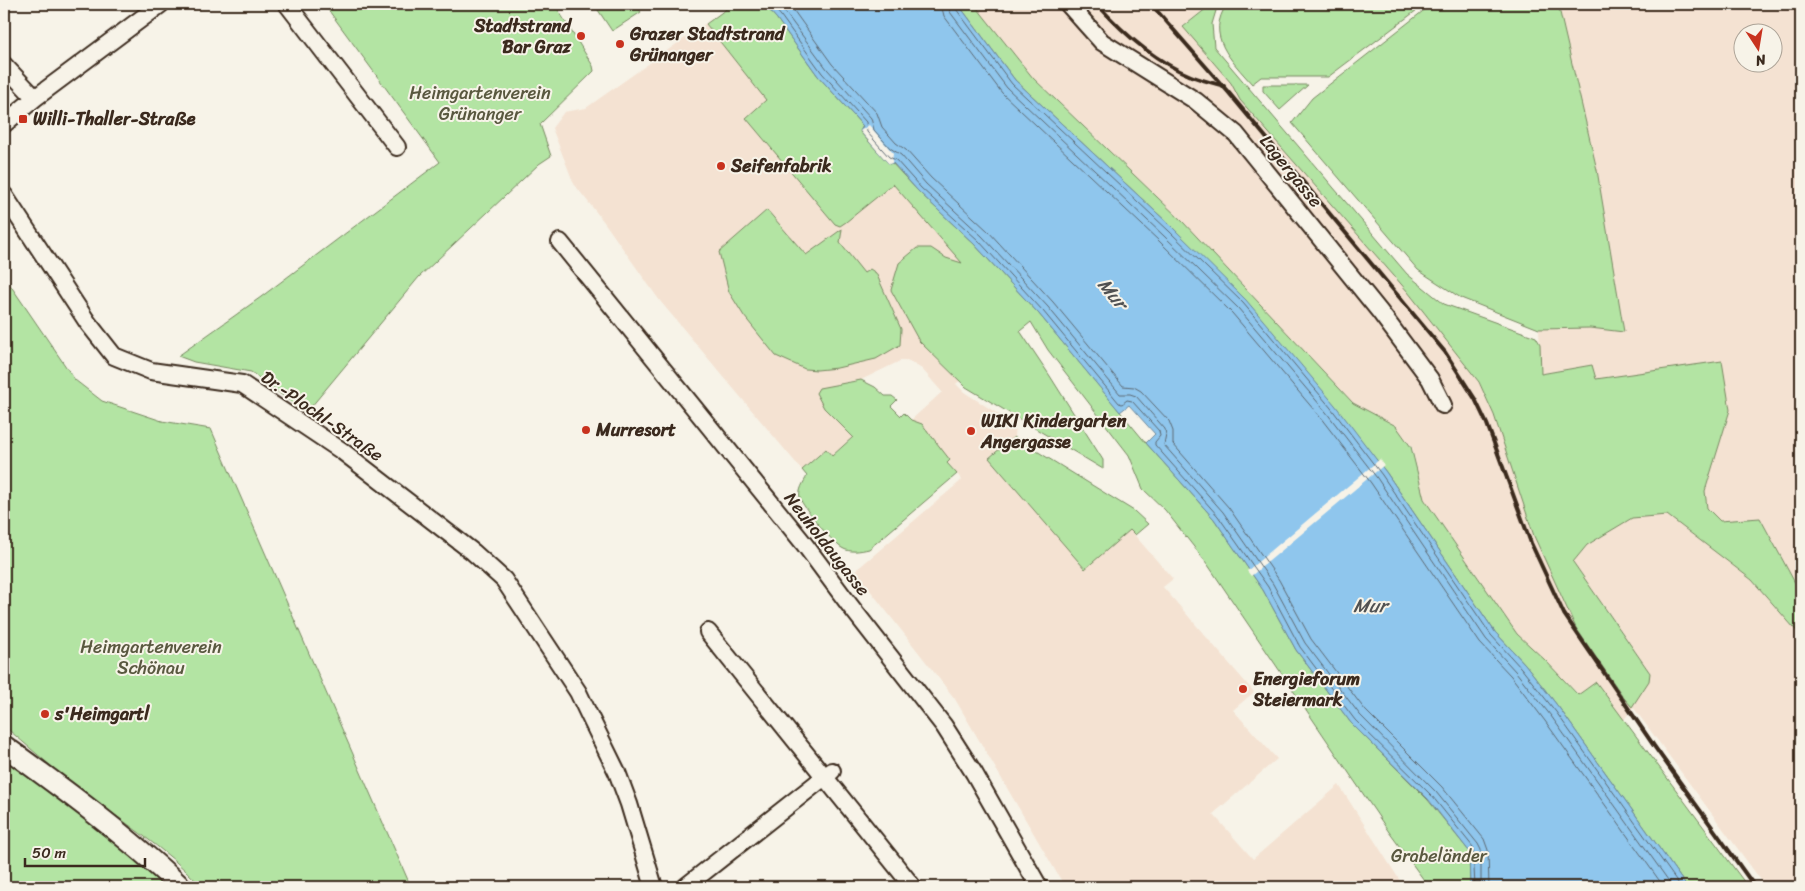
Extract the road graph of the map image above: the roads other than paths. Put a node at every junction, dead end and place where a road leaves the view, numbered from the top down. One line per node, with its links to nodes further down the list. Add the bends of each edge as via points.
1 (286, 4): 7 (street)
2 (1068, 4): 10 (street, Lagergasse, via 1102,42 1196,102 1236,134 1380,312 1430,379)
3 (152, 6): 5 (street)
4 (4, 65): 5 (street)
5 (35, 98): 6 (street)
6 (4, 124)
7 (398, 148)
8 (4, 195): 15 (street, Dr.-Plochl-Straße, via 88,324 114,356 150,371 242,384 348,456 473,552 504,580 578,692 593,722 629,804)
9 (560, 242): 18 (street, Neuholdaugasse, via 805,545 944,726)
10 (1443, 404)
11 (708, 632): 13 (street)
12 (4, 746): 14 (street, via 116,829)
13 (830, 773): 16 (street); 17 (street)
14 (181, 887)
15 (654, 887)
16 (685, 887)
17 (914, 887)
18 (1039, 887)

